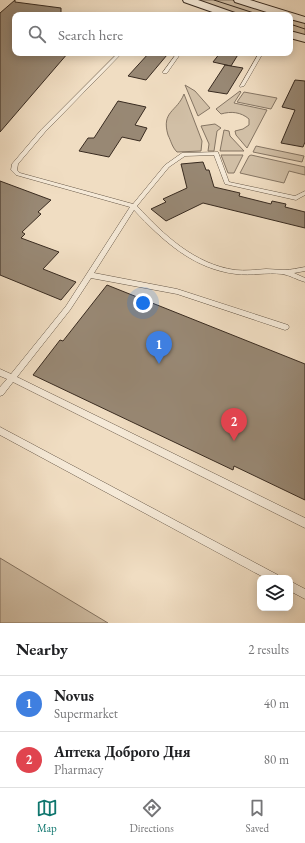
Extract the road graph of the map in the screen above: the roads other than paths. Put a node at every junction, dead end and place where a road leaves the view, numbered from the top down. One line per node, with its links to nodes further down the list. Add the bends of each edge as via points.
1 (188, 0): 3 (street)
2 (238, 0): 4 (street)
3 (222, 12)
4 (280, 12)
5 (293, 35): 6 (street)
6 (305, 39)
7 (117, 56): 13 (lane, via 43,131 15,164 14,170 18,174)
8 (177, 56): 10 (lane)
9 (259, 56): 11 (lane)
10 (165, 72)
11 (242, 86)
12 (305, 193): 13 (lane, via 296,198 227,183 216,153 184,154 167,166)
13 (134, 206): 15 (lane, via 150,224 189,257 210,266 236,272); 16 (lane)
14 (305, 269): 15 (lane)
15 (282, 272): 17 (lane)
16 (90, 275): 18 (lane, via 177,292); 20 (lane, via 68,308)
17 (305, 280)
18 (285, 327)
19 (0, 372): 20 (lane)
20 (12, 378): 21 (lane); 23 (lane)
21 (0, 393)
22 (0, 431): 24 (lane)
23 (305, 523)
24 (269, 575)
25 (293, 588): 26 (lane)
26 (305, 594)

